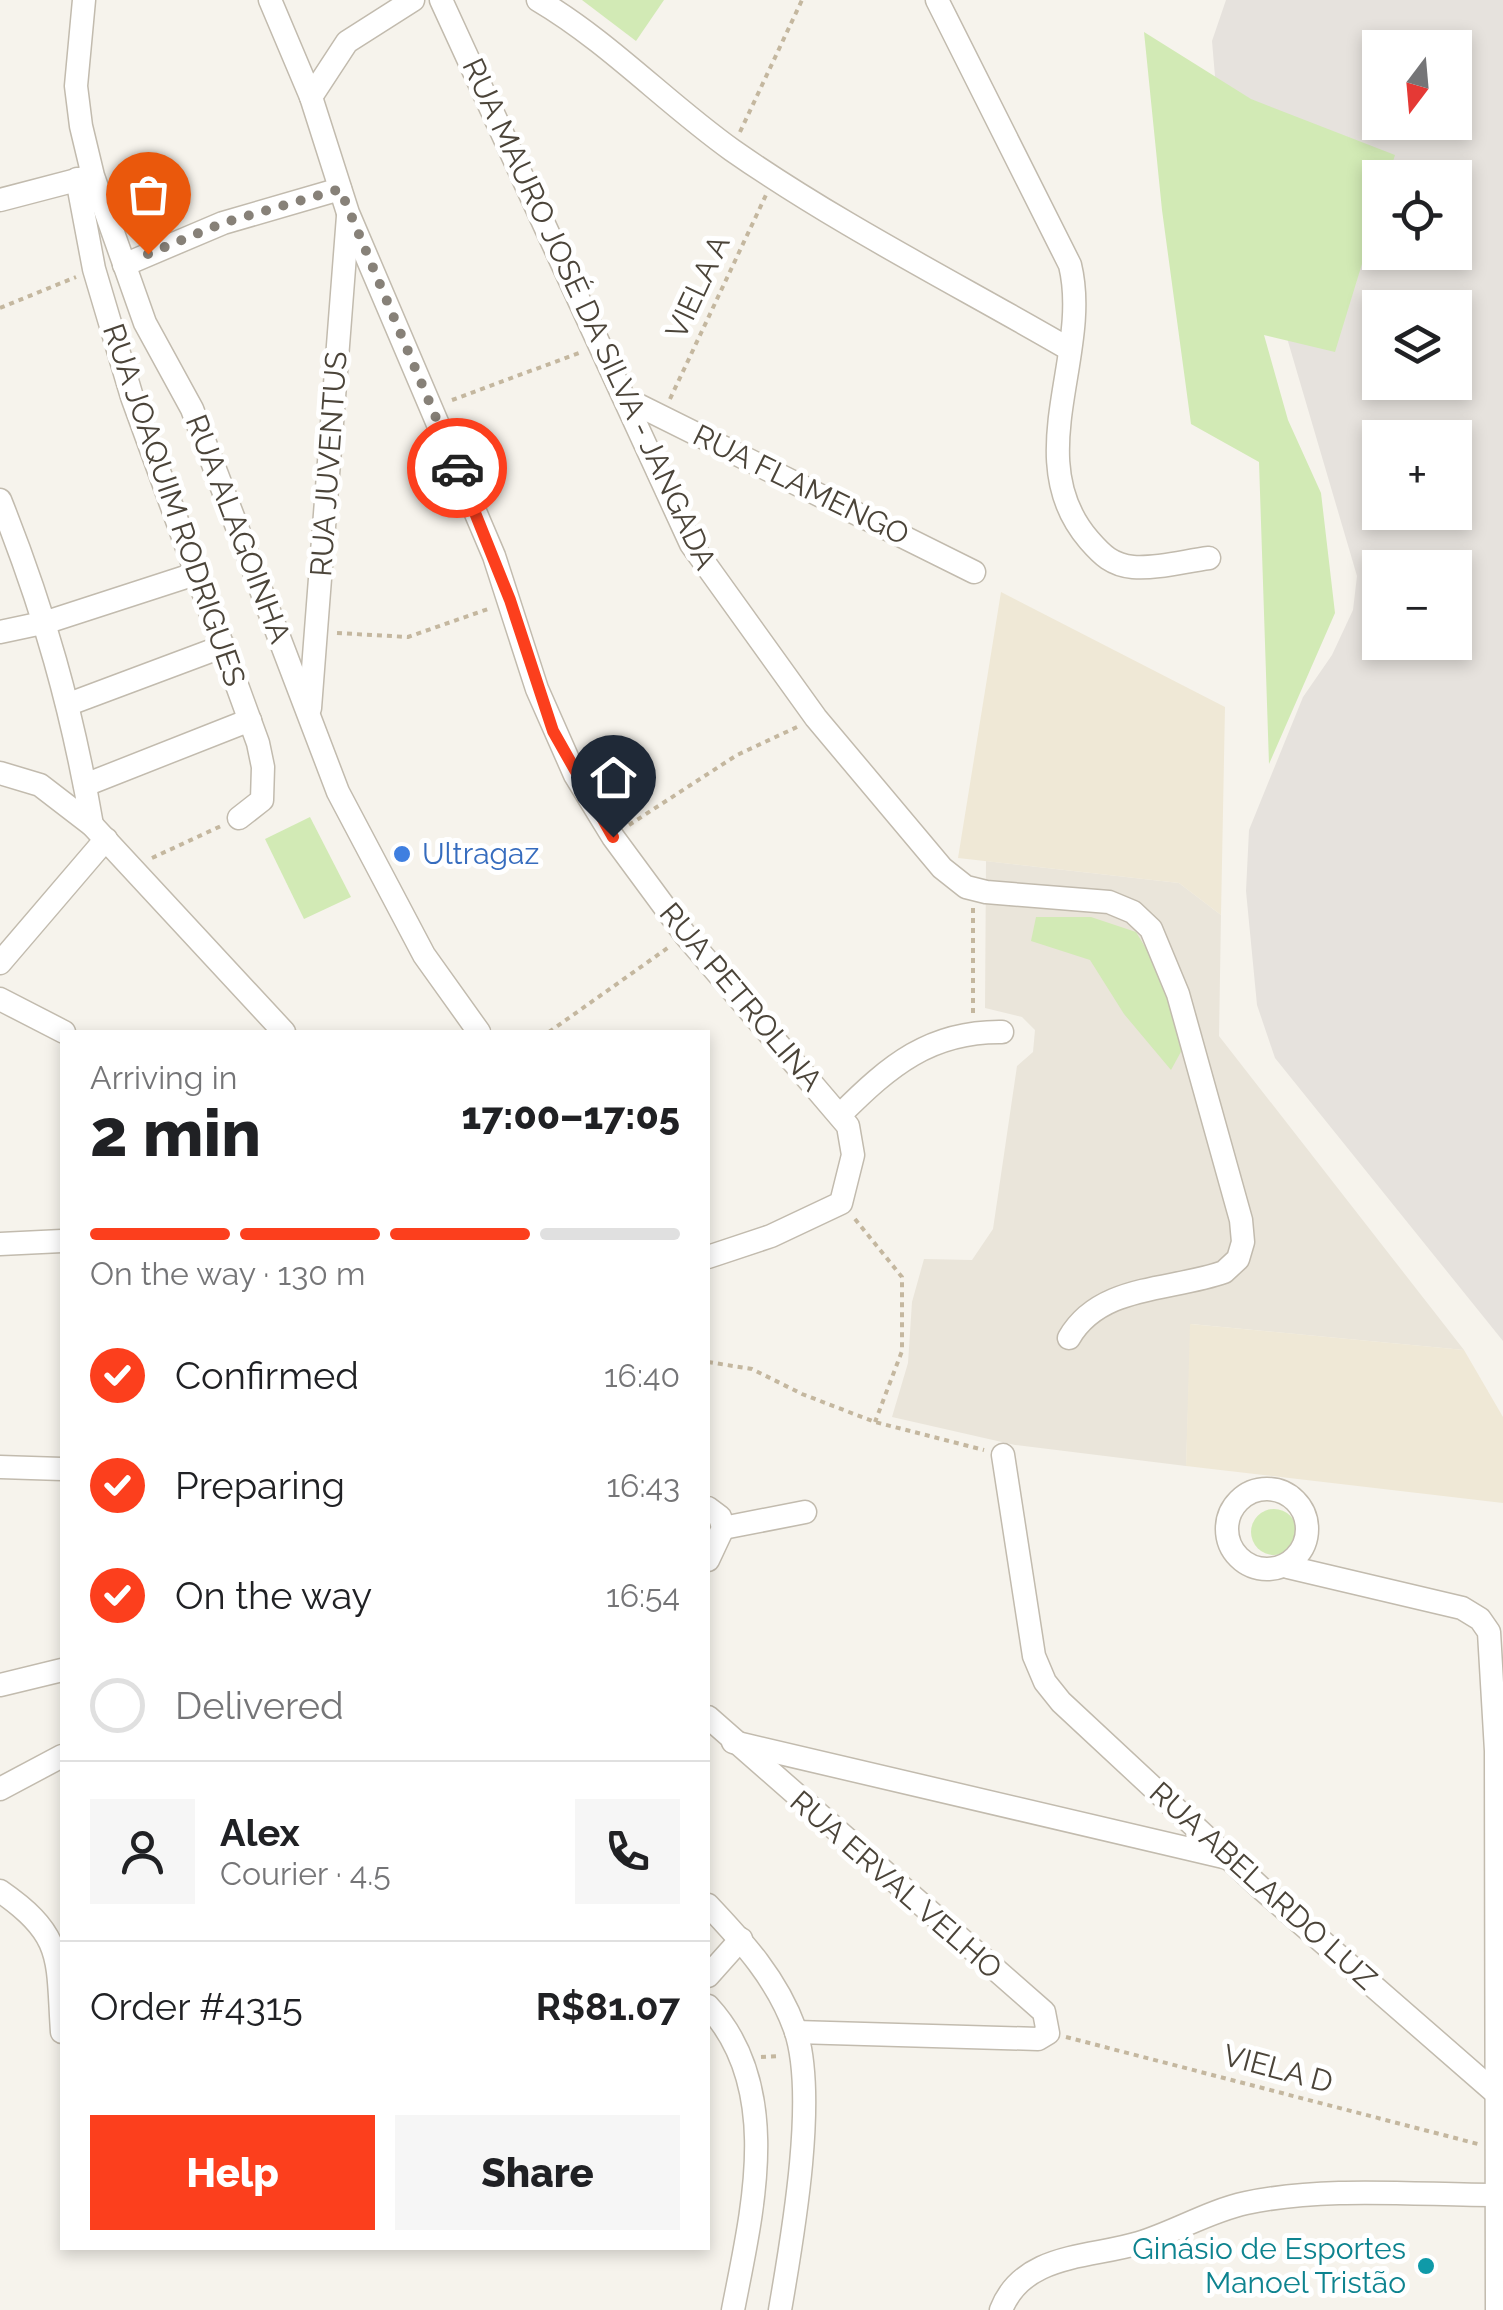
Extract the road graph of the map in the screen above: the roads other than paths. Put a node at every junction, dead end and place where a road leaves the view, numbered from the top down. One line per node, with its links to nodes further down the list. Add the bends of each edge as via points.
1 (84, 0): 8 (street, RUA ALAGOINHA, via 76,86)
2 (270, 0): 7 (street, RUA PETROLINA)
3 (413, 0): 7 (street, via 347,42)
4 (440, 0): 16 (street, RUA MAURO JOSÉ DA SILVA - JANGADA)
5 (538, 0): 15 (street, via 732,150)
6 (937, 0): 15 (street, via 1070,265 1076,304)
7 (310, 97): 9 (street, RUA PETROLINA)
8 (85, 178): 10 (street); 12 (street, RUA ALAGOINHA); 14 (street, RUA JOAQUIM RODRIGUES, via 94,270)
9 (340, 189): 11 (street, RUA PETROLINA); 12 (street, via 223,223)
10 (0, 200)
11 (348, 213): 25 (street, RUA JUVENTUS); 37 (street, RUA PETROLINA, via 510,600 553,731 613,837 686,936)
12 (124, 265): 13 (street, RUA ALAGOINHA)
13 (144, 323): 14 (street); 25 (street, RUA ALAGOINHA, via 192,408)
14 (113, 335): 20 (street, RUA JOAQUIM RODRIGUES)
15 (1069, 349): 18 (street, via 1058,454 1069,510 1082,532 1112,563 1135,568)
16 (628, 400): 19 (street, RUA FLAMENGO); 41 (street, RUA MAURO JOSÉ DA SILVA - JANGADA, via 691,544 816,718 942,868 973,888 1109,902 1151,929 1178,994 1243,1242 1224,1272 1106,1300 1082,1316)
17 (0, 500): 21 (street)
18 (1209, 558)
19 (974, 572)
20 (198, 573): 21 (street); 23 (street, RUA JOAQUIM RODRIGUES)
21 (47, 622): 22 (street); 24 (street)
22 (0, 632)
23 (224, 646): 24 (street); 26 (street, RUA JOAQUIM RODRIGUES)
24 (70, 704): 28 (street)
25 (310, 715): 35 (street, RUA ALAGOINHA, via 338,792 395,905)
26 (250, 720): 28 (street); 29 (street, RUA JOAQUIM RODRIGUES, via 264,787 256,808)
27 (0, 773): 30 (street, via 40,784)
28 (84, 784): 30 (street)
29 (239, 818)
30 (99, 832): 31 (street); 34 (street)
31 (0, 963)
32 (0, 999): 33 (street)
33 (60, 1030)
34 (282, 1030)
35 (478, 1030)
36 (1002, 1032): 37 (street, via 974,1031 915,1049)
37 (841, 1114): 40 (street, RUA PETROLINA, via 853,1155 840,1203)
38 (60, 1241): 39 (street)
39 (0, 1244)
40 (710, 1256)
41 (1069, 1338)
42 (1003, 1456): 57 (street, RUA ABELARDO LUZ, via 1034,1656 1045,1682)
43 (0, 1467): 44 (street)
44 (60, 1468)
45 (710, 1509): 47 (street)
46 (805, 1512): 47 (street)
47 (723, 1528): 48 (street)
48 (710, 1556)
49 (1288, 1567): 54 (street, via 1438,1601 1480,1619 1489,1632)
50 (60, 1670): 51 (street)
51 (0, 1685)
52 (710, 1719): 53 (street, RUA ERVAL VELHO)
53 (733, 1742): 57 (street); 64 (street, RUA ERVAL VELHO, via 1044,2012 1048,2033 1038,2039)
54 (1500, 1751): 65 (street)
55 (60, 1757): 56 (street)
56 (0, 1789)
57 (1231, 1858): 65 (street, RUA ABELARDO LUZ)
58 (0, 1891): 63 (street, via 43,1925 53,1946)
59 (710, 1907): 60 (street)
60 (741, 1939): 61 (street); 64 (street, via 769,1976)
61 (710, 1974)
62 (710, 2008): 67 (street, via 740,2059 754,2112 757,2166)
63 (60, 2013)
64 (799, 2043): 68 (street, via 797,2190)
65 (1498, 2094): 66 (street)
66 (1498, 2195): 69 (street, via 1331,2195 1245,2204 1136,2244 1042,2266 1021,2281); 70 (street)
67 (732, 2310)
68 (780, 2310)
69 (1001, 2310)
70 (1497, 2310)

